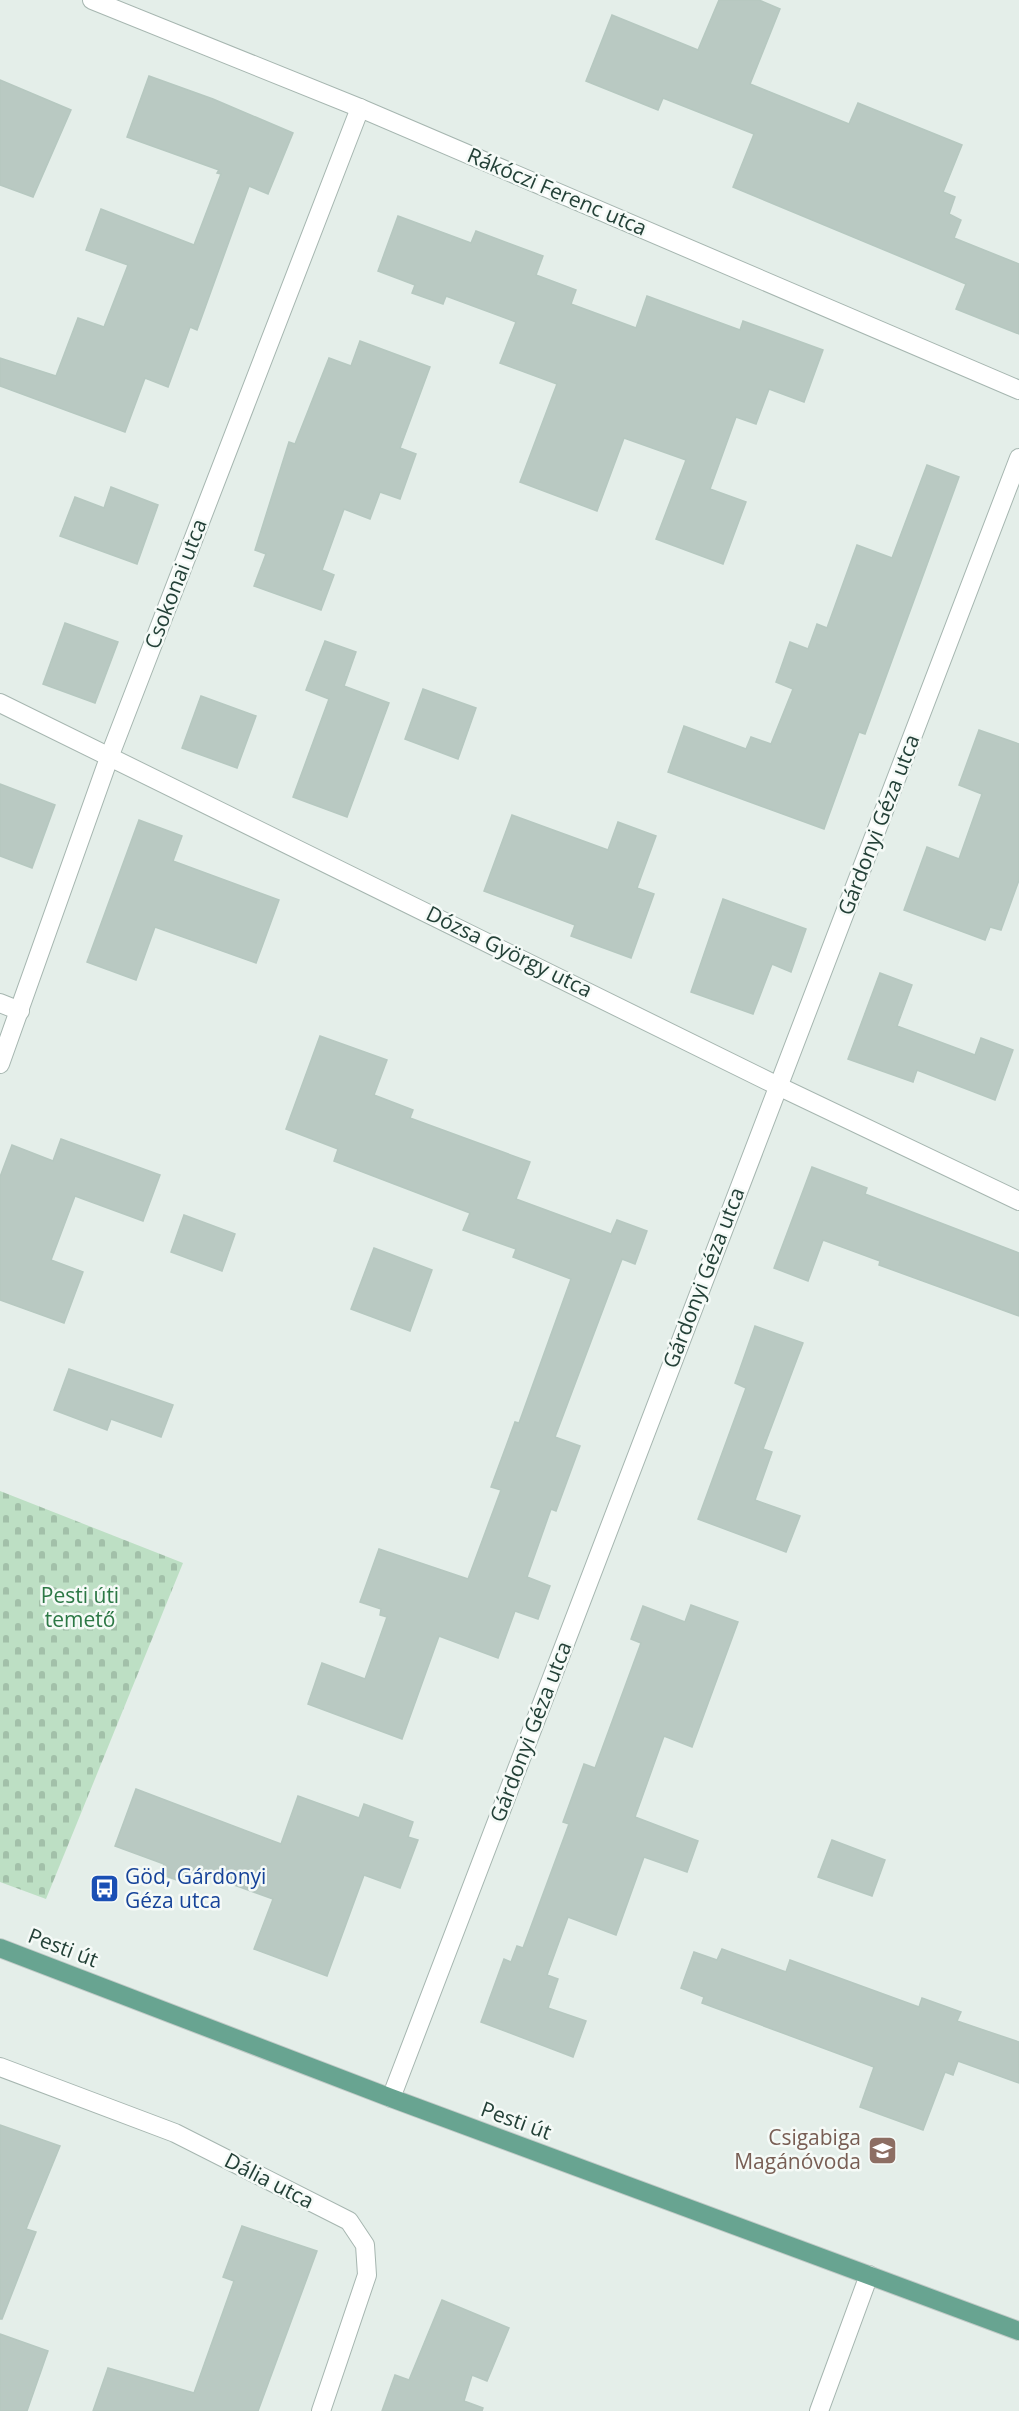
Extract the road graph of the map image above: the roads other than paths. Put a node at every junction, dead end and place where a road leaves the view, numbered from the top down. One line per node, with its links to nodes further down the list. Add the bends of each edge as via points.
1 (92, 0): 2 (street, Rákóczi Ferenc utca)
2 (360, 108): 3 (street, Rákóczi Ferenc utca); 6 (street, Csokonai utca)
3 (1019, 390)
4 (1019, 458): 10 (street, Gárdonyi Géza utca)
5 (0, 703): 6 (street, Dózsa György utca)
6 (110, 755): 8 (street, Csokonai utca); 10 (street, Dózsa György utca)
7 (0, 1003): 8 (street)
8 (20, 1011): 9 (street, Csokonai utca)
9 (0, 1064)
10 (778, 1086): 11 (street, Dózsa György utca); 14 (street, Gárdonyi Géza utca)
11 (1019, 1201)
12 (0, 1948): 14 (main road, Pesti út)
13 (0, 2067): 17 (street, Dália utca, via 175,2133 349,2221 365,2245 367,2275)
14 (391, 2098): 15 (main road, Pesti út)
15 (869, 2275): 16 (main road, Pesti út); 18 (street)
16 (1019, 2331)
17 (321, 2411)
18 (819, 2411)

